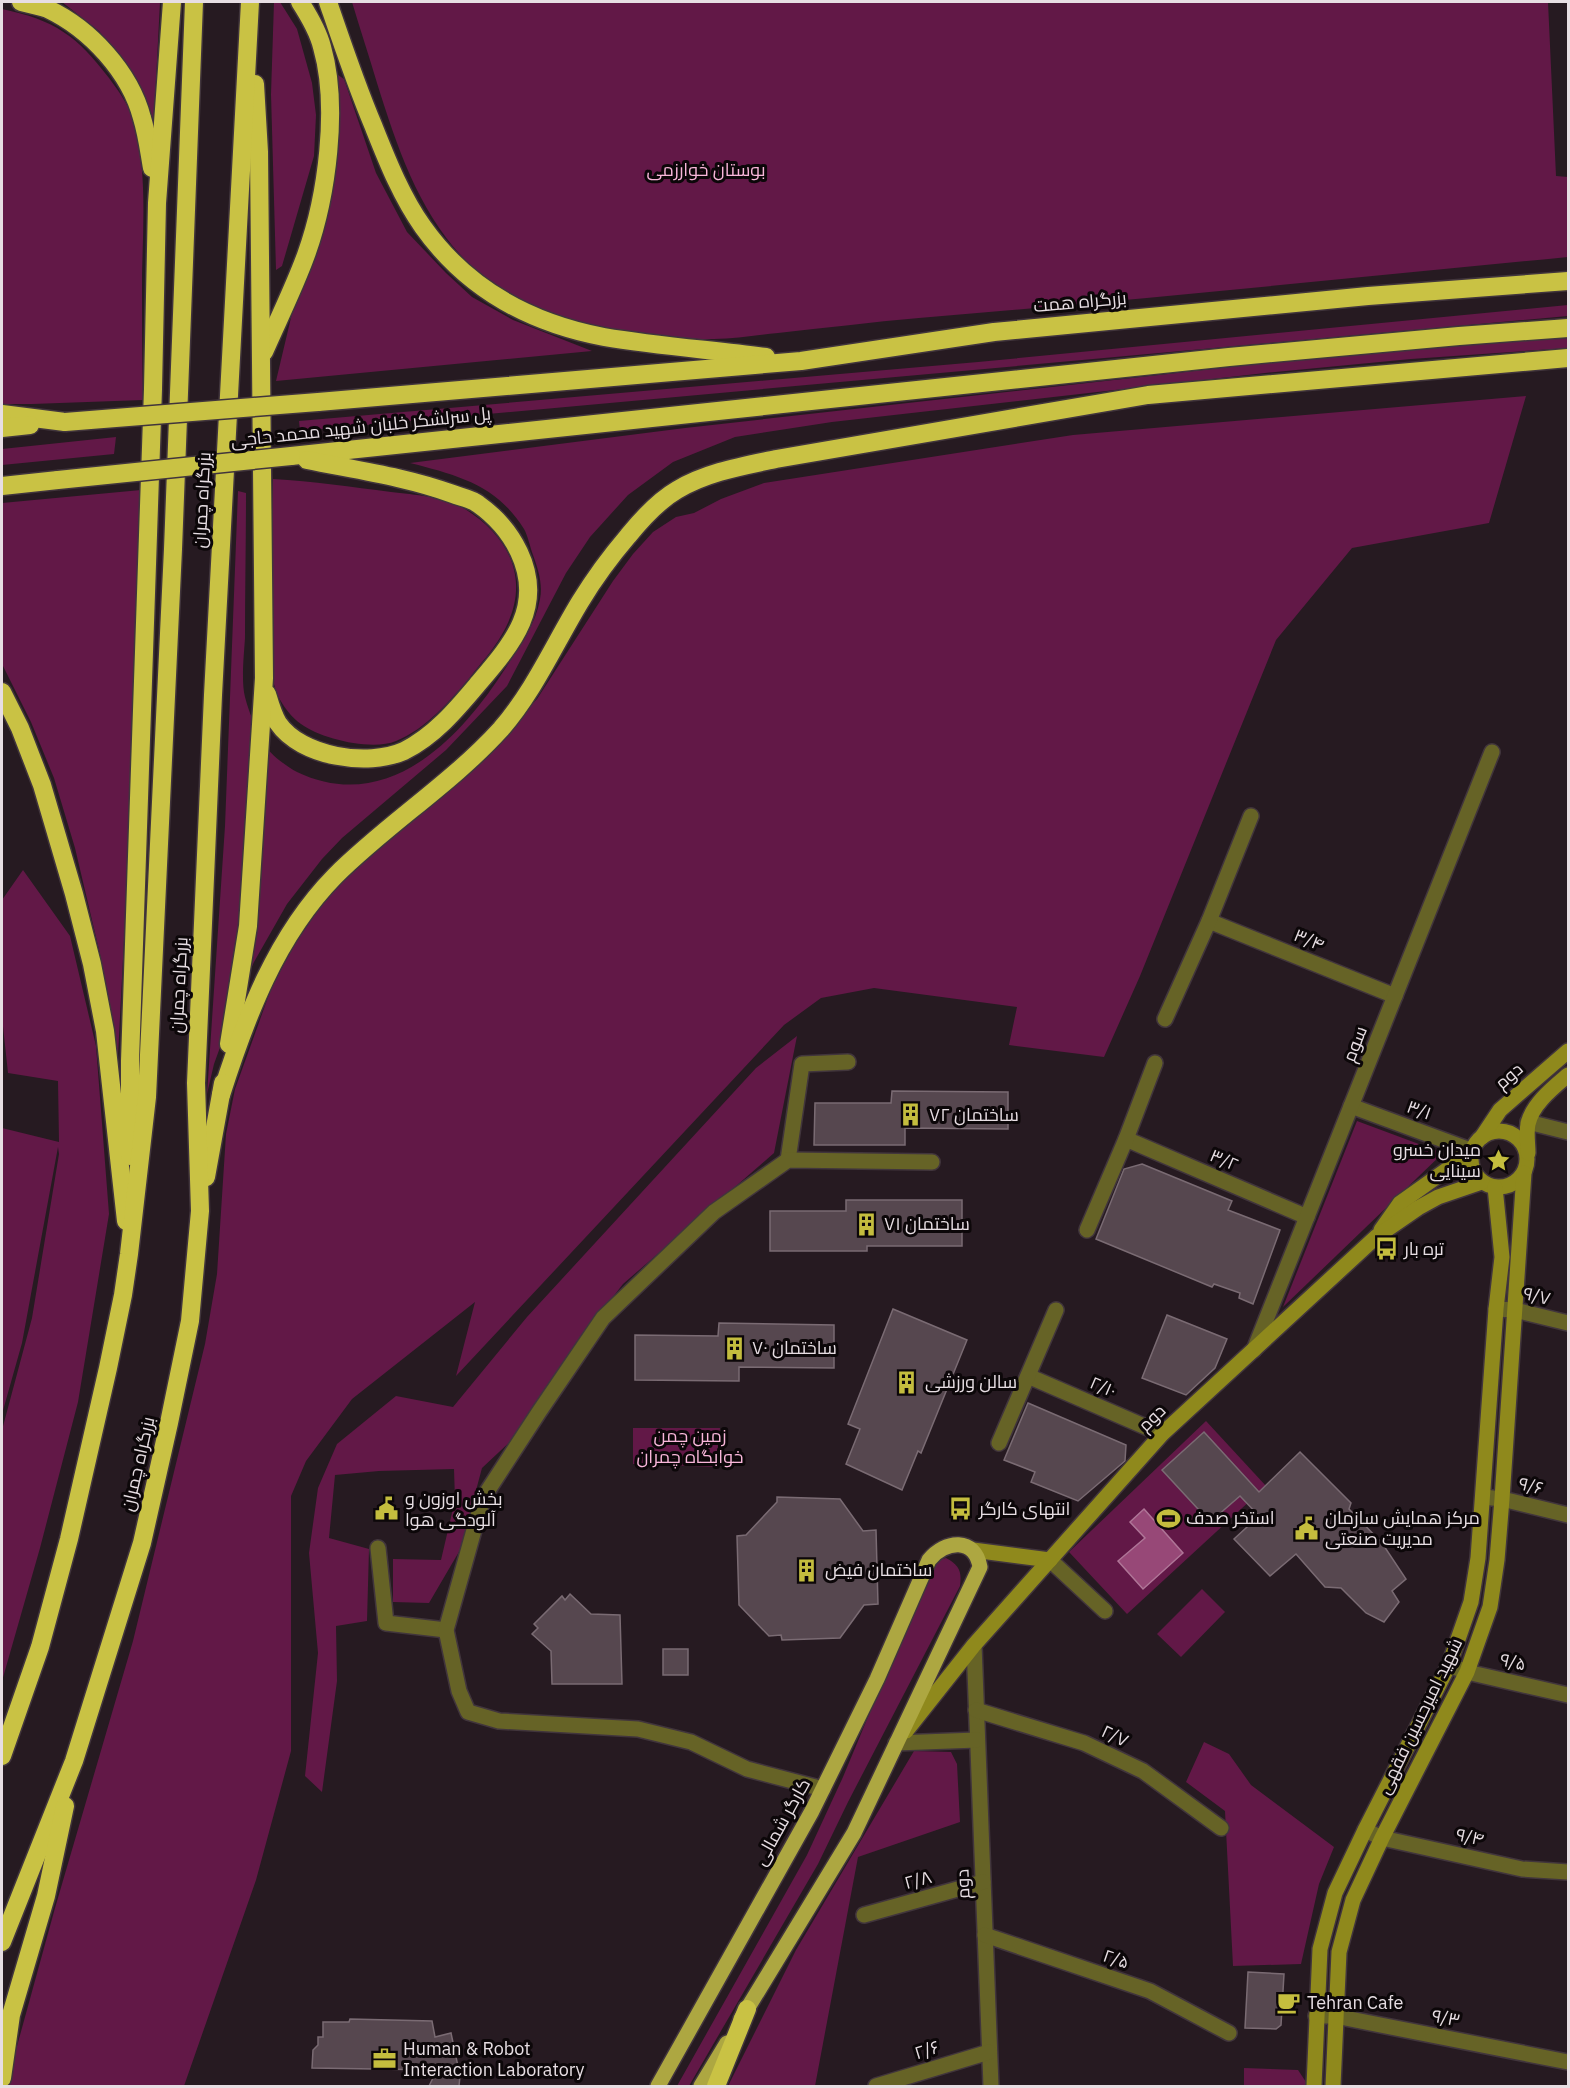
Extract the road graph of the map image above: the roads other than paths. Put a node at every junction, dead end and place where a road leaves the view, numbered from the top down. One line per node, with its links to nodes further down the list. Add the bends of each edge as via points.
1 (21, 2): 8 (highway, via 46,9 80,29 121,75 142,116)
2 (172, 2): 8 (highway)
3 (194, 2): 47 (highway, بزرگراه چمران, via 147,1097)
4 (250, 2): 7 (highway, بزرگراه چمران)
5 (300, 2): 11 (highway, via 314,25 328,71 328,155 307,252)
6 (328, 2): 13 (highway, via 401,190 441,251 483,288 514,308 603,337)
7 (248, 38): 11 (highway, via 259,152); 43 (highway, بزرگراه چمران, via 195,1083)
8 (157, 203): 47 (highway, via 131,1049)
9 (1569, 281): 13 (highway, بزرگراه همت, via 994,332)
10 (1569, 328): 18 (highway, پل سرلشکر خلبان شهید محمد حاجی, via 1252,355)
11 (262, 356): 20 (highway)
12 (1569, 358): 31 (highway, via 1149,395 776,459 722,471 676,490 642,519 600,571 533,687 500,729 334,877 311,904 256,997)
13 (801, 361): 14 (highway, بزرگراه همت)
14 (598, 379): 16 (highway, پل سرلشکر خلبان شهید محمد حاجی, bridge)
15 (2, 414): 16 (highway)
16 (65, 422): 17 (highway, پل سرلشکر خلبان شهید محمد حاجی)
17 (2, 428)
18 (291, 456): 19 (highway, پل سرلشکر خلبان شهید محمد حاجی, bridge); 20 (highway, via 431,486 477,502 514,542 525,565 529,594 516,636 496,662 441,726 402,752 357,759 309,747 279,724)
19 (2, 486)
20 (264, 678): 31 (highway, via 248,926)
21 (2, 692): 47 (highway, via 42,785 92,963 105,1031)
22 (1492, 752): 25 (street, سوم)
23 (1251, 816): 24 (street)
24 (1209, 921): 25 (street, ۳/۴); 26 (street)
25 (1395, 996): 32 (street, سوم)
26 (1165, 1019)
27 (1569, 1051): 35 (street, دوم, via 1500,1110)
28 (848, 1062): 39 (street, via 802,1064)
29 (1155, 1063): 36 (street)
30 (1569, 1075): 33 (street, via 1551,1089)
31 (221, 1095): 43 (highway)
32 (1351, 1106): 37 (street, ۳/۱); 44 (street, سوم)
33 (1528, 1122): 34 (street); 38 (street)
34 (1569, 1132)
35 (1482, 1137): 37 (street); 38 (street, via 1497,1131 1514,1135 1521,1140)
36 (1126, 1139): 44 (street, ۳/۲); 45 (street)
37 (1473, 1151): 42 (street, via 1474,1171); 46 (street, دوم, via 1400,1203)
38 (1527, 1156): 41 (street)
39 (788, 1160): 40 (street); 63 (street, via 714,1212 603,1318 483,1498)
40 (932, 1162)
41 (1524, 1173): 42 (street, via 1512,1185); 50 (street, شهید امیرحسین فقهی)
42 (1489, 1185): 46 (street, دوم, via 1438,1197); 48 (street, شهید امیرحسین فقهی, via 1502,1257)
43 (200, 1211): 73 (highway, بزرگراه چمران, via 190,1321 142,1543)
44 (1307, 1216): 52 (street, سوم)
45 (1087, 1230)
46 (1376, 1237): 52 (street, دوم)
47 (129, 1254): 69 (highway, بزرگراه چمران, via 69,1539 40,1647)
48 (1496, 1309): 50 (street, ۹/۷); 56 (street, شهید امیرحسین فقهی)
49 (1056, 1310): 53 (street)
50 (1515, 1310): 51 (street, ۹/۷); 57 (street, شهید امیرحسین فقهی)
51 (1569, 1323)
52 (1254, 1350): 54 (street, دوم)
53 (1028, 1376): 54 (street, ۲/۱۰); 55 (street)
54 (1162, 1434): 61 (street, دوم)
55 (999, 1443)
56 (1483, 1497): 57 (street, ۹/۶); 65 (street, شهید امیرحسین فقهی, via 1471,1602)
57 (1502, 1499): 58 (street, ۹/۶); 66 (street, شهید امیرحسین فقهی, via 1490,1606)
58 (1569, 1515)
59 (378, 1548): 63 (street, via 386,1623)
60 (973, 1550): 61 (street); 71 (main road, via 980,1567); 74 (main road, کارگر شمالی, via 954,1545 935,1552)
61 (1050, 1560): 62 (street); 64 (street, دوم)
62 (1105, 1611)
63 (446, 1630): 74 (street, via 459,1691 468,1712 499,1721 638,1729 691,1742 747,1769)
64 (974, 1645): 68 (street, دوم); 71 (street, دوم)
65 (1449, 1665): 66 (street, ۹/۵); 76 (street, شهید امیرحسین فقهی)
66 (1467, 1672): 67 (street, ۹/۵); 77 (street, شهید امیرحسین فقهی)
67 (1569, 1695)
68 (976, 1710): 70 (street, دوم); 75 (street, ۲/۷, via 1084,1743 1133,1766)
69 (6, 1738): 72 (highway, بزرگراه چمران)
70 (977, 1740): 71 (street); 79 (street, دوم)
71 (896, 1743): 83 (main road, via 854,1833)
72 (2, 1756)
73 (74, 1761): 82 (highway, بزرگراه چمران); 84 (highway, via 46,1896)
74 (823, 1788): 92 (main road, کارگر شمالی)
75 (1221, 1827)
76 (1365, 1830): 77 (street, ۹/۴); 85 (street, شهید امیرحسین فقهی, via 1335,1893 1320,1949)
77 (1382, 1838): 78 (street, ۹/۴, via 1522,1869); 86 (street, شهید امیرحسین فقهی, via 1353,1900 1339,1952)
78 (1569, 1872)
79 (983, 1882): 80 (street, ۲/۸); 81 (street, دوم)
80 (864, 1915)
81 (985, 1935): 87 (street, ۲/۵, via 1150,1991); 89 (street, دوم)
82 (2, 1942)
83 (747, 2009): 93 (main road); 94 (highway)
84 (11, 2015): 88 (highway); 91 (highway)
85 (1316, 2016): 86 (street, ۹/۳); 97 (street, شهید امیرحسین فقهی)
86 (1335, 2016): 90 (street, ۹/۳); 98 (street, شهید امیرحسین فقهی)
87 (1229, 2033)
88 (2, 2040)
89 (989, 2052): 95 (street, ۲/۶); 96 (street, دوم)
90 (1569, 2062)
91 (2, 2078)
92 (658, 2086)
93 (701, 2086)
94 (716, 2086)
95 (876, 2086)
96 (991, 2086)
97 (1314, 2086)
98 (1333, 2086)

